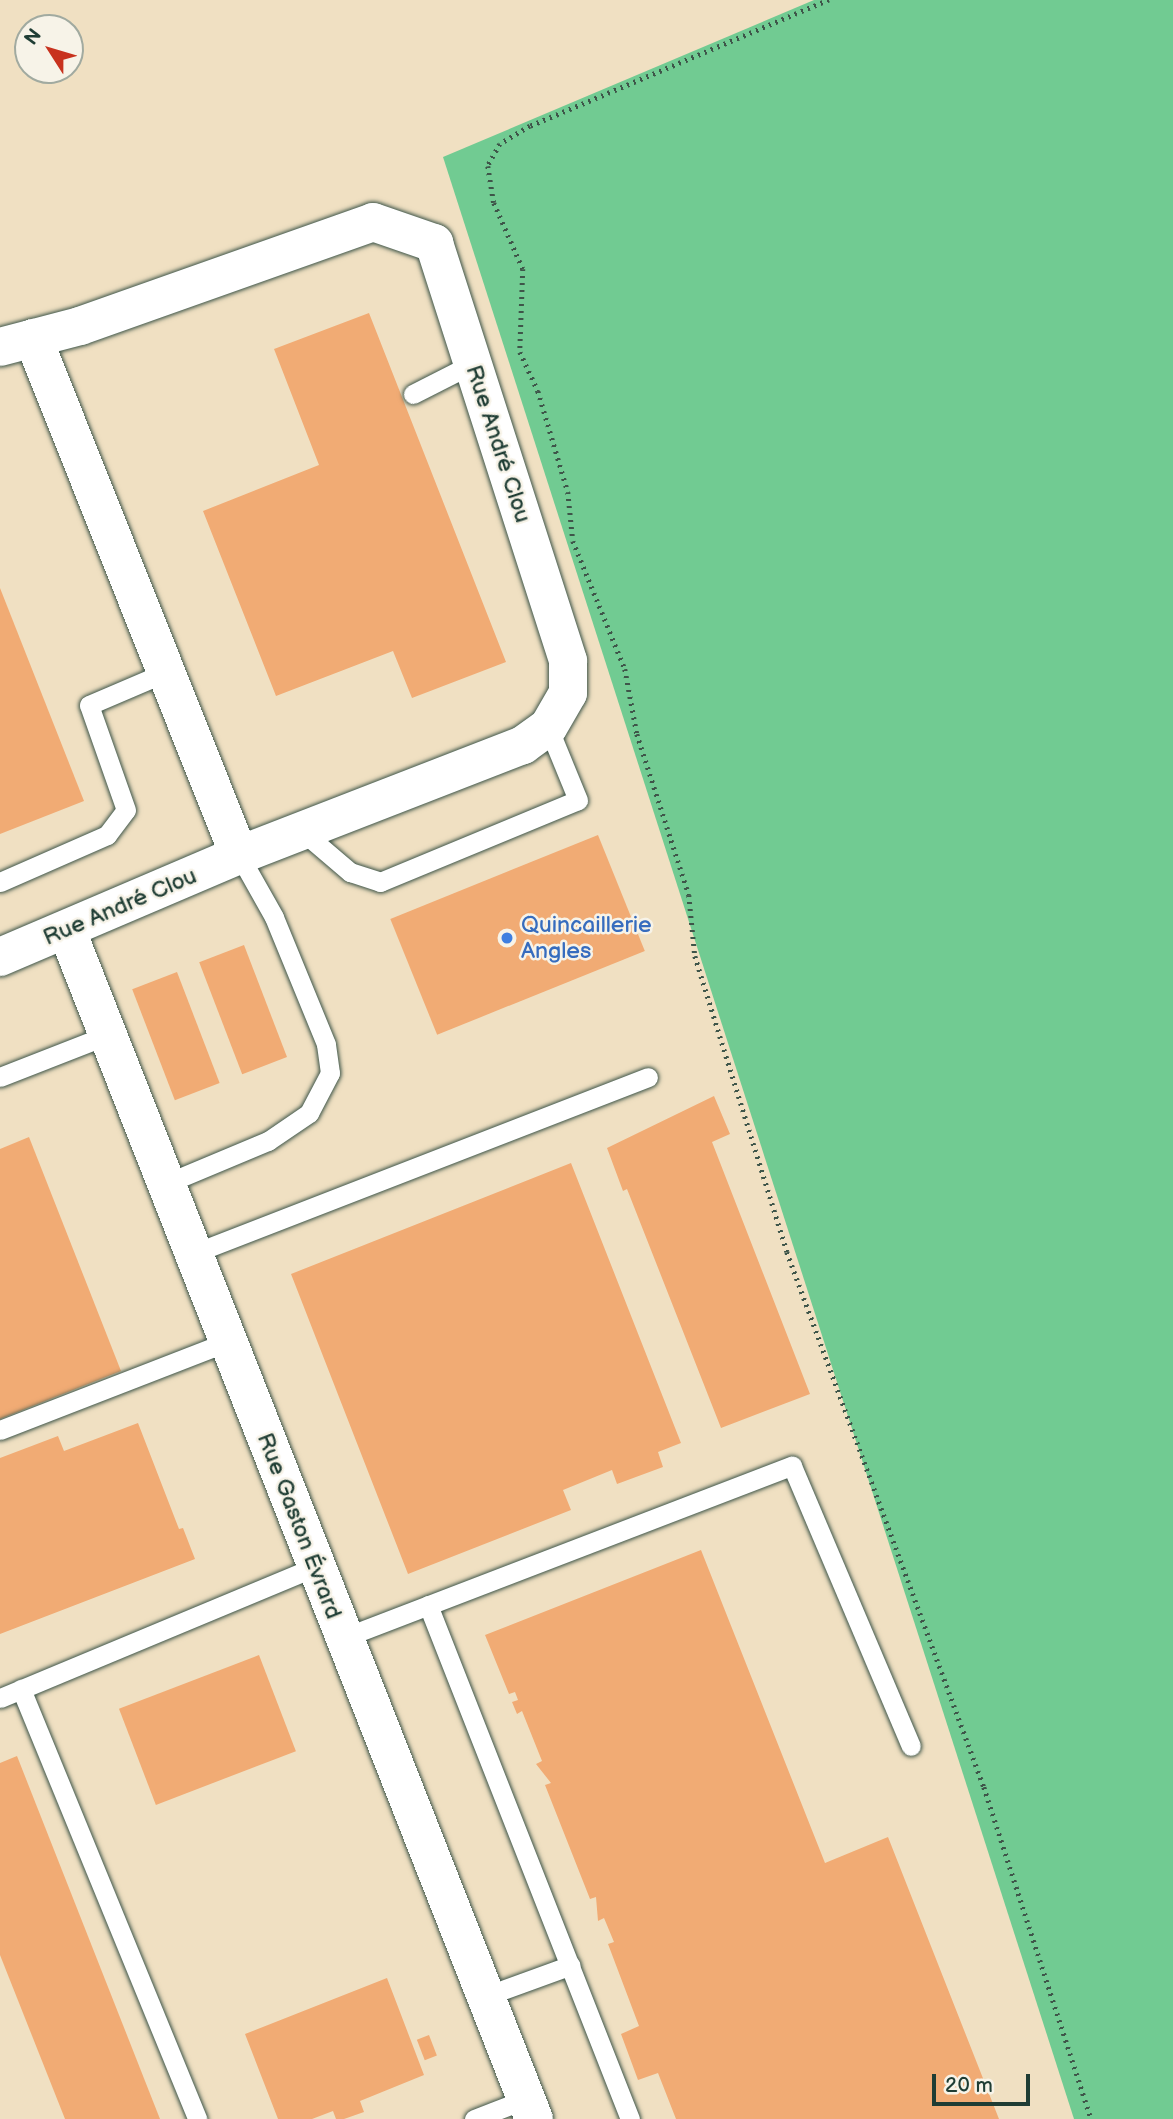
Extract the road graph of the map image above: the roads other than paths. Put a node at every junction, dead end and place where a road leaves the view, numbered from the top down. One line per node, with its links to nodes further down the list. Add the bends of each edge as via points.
1 (17, 342): 2 (street, Rue André Clou, via 80,326 373,222 434,243); 4 (street, Rue André Clou)
2 (472, 364): 3 (lane); 5 (street, Rue André Clou, via 568,661 568,694)
3 (412, 394)
4 (166, 673): 7 (street, Rue André Clou); 8 (lane, via 89,705 126,810 107,835)
5 (548, 727): 6 (street, Rue André Clou, via 486,763); 6 (lane, via 578,800 380,882 350,872)
6 (303, 832): 7 (street, Rue André Clou)
7 (239, 855): 9 (street, Rue André Clou); 14 (lane, via 274,917 326,1044 330,1073 309,1113 268,1141)
8 (0, 882)
9 (67, 931): 10 (street, Rue André Clou); 11 (street, Rue Gaston Évrard)
10 (0, 957)
11 (107, 1035): 12 (lane); 14 (street, Rue Gaston Évrard)
12 (0, 1077)
13 (648, 1077): 15 (lane)
14 (165, 1184): 15 (street, Rue Gaston Évrard)
15 (192, 1254): 16 (street, Rue Gaston Évrard)
16 (227, 1342): 17 (lane); 18 (street, Rue Gaston Évrard)
17 (0, 1430)
18 (314, 1567): 20 (street, Rue Gaston Évrard); 21 (lane)
19 (428, 1605): 20 (lane); 23 (lane, via 792,1466); 24 (lane)
20 (343, 1638): 25 (street, Rue Gaston Évrard)
21 (21, 1689): 22 (lane); 27 (lane)
22 (0, 1698)
23 (911, 1746)
24 (570, 1965): 25 (lane); 29 (lane)
25 (486, 1996): 26 (street, Rue Gaston Évrard)
26 (530, 2109): 28 (lane)
27 (197, 2119)
28 (474, 2119)
29 (631, 2119)

